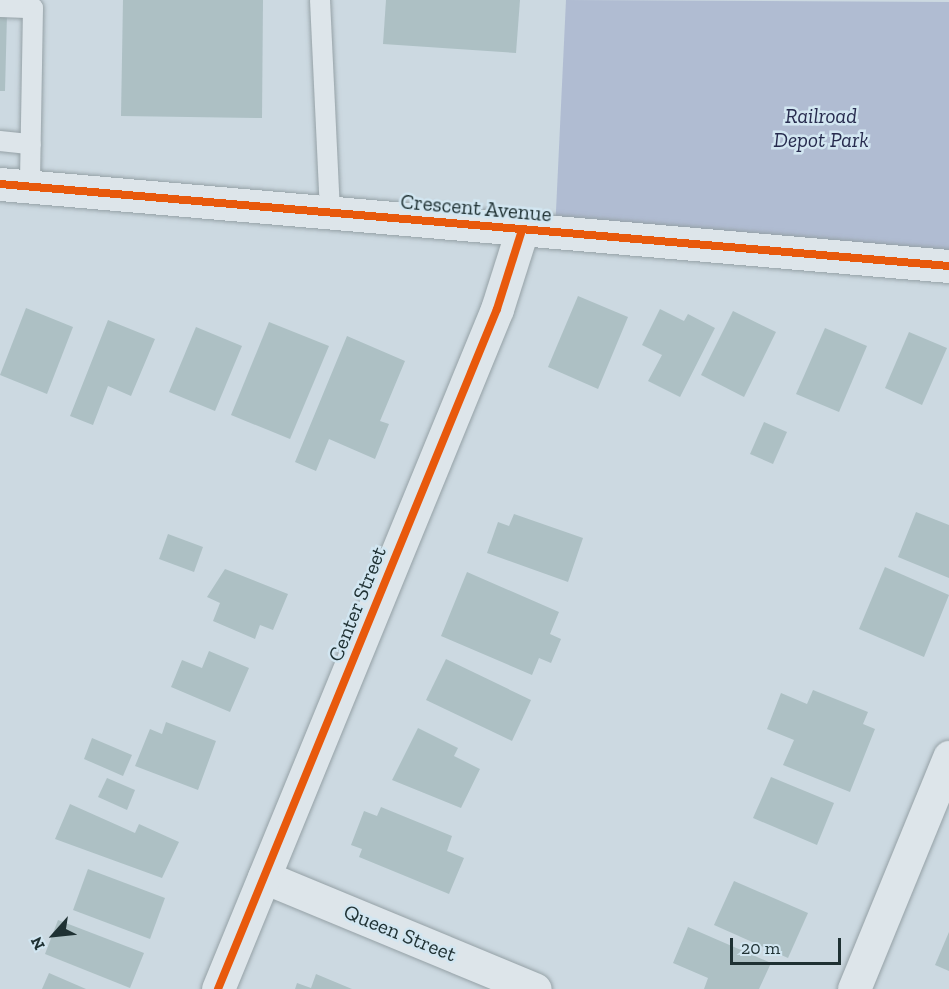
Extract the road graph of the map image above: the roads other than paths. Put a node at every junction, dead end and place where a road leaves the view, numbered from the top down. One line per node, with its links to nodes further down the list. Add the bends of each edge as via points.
1 (320, 0): 6 (lane)
2 (0, 7): 4 (lane, via 33,8)
3 (0, 141): 4 (lane)
4 (31, 144): 5 (lane)
5 (15, 185): 6 (street, Crescent Avenue)
6 (330, 213): 7 (street, Crescent Avenue)
7 (522, 230): 8 (street, Crescent Avenue); 10 (street, Center Street, via 497,309)
8 (949, 266)
9 (949, 757): 13 (street)
10 (264, 877): 11 (street, Center Street); 12 (street, Queen Street)
11 (218, 989)
12 (535, 989)
13 (854, 989)

